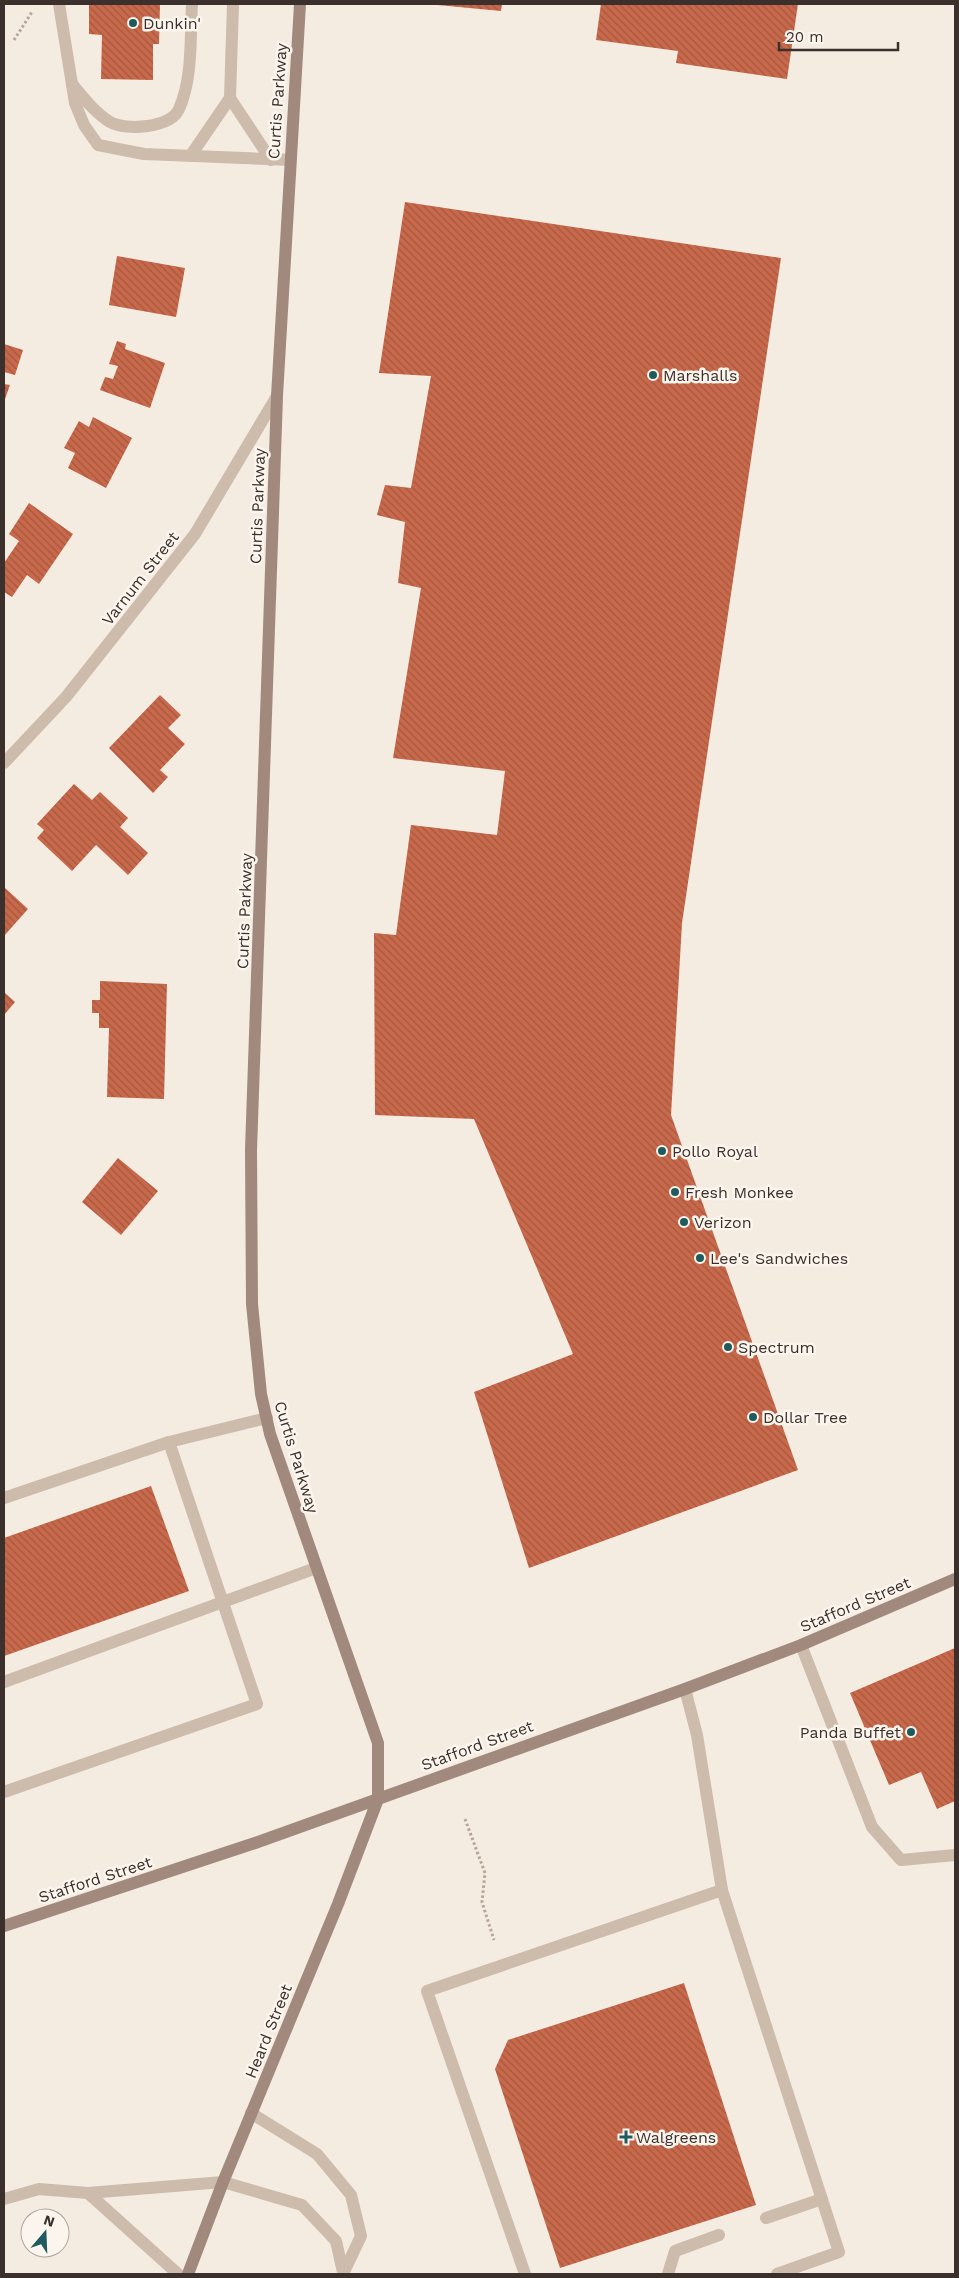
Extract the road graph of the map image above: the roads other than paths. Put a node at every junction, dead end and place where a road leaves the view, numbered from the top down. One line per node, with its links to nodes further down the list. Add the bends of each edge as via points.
1 (59, 4): 5 (street)
2 (192, 4): 5 (street, via 187,89 178,112 164,123 140,127 111,123)
3 (233, 4): 6 (street)
4 (300, 4): 9 (street, Curtis Parkway)
5 (71, 82): 7 (street, via 78,111 98,145 144,154)
6 (230, 98): 7 (street); 8 (street)
7 (191, 155): 8 (street)
8 (271, 160): 9 (street)
9 (290, 160): 10 (street, Curtis Parkway)
10 (277, 396): 11 (street, Varnum Street, via 196,534 66,697); 12 (street, Curtis Parkway, via 252,1150 252,1304 261,1394)
11 (4, 763)
12 (267, 1418): 13 (street); 15 (street, Curtis Parkway)
13 (169, 1442): 14 (street); 17 (street)
14 (4, 1498)
15 (316, 1568): 17 (street); 22 (street, Curtis Parkway, via 378,1743)
16 (955, 1579): 18 (street, Stafford Street)
17 (224, 1601): 19 (street); 21 (street, via 257,1704)
18 (802, 1645): 20 (street, Stafford Street); 23 (street, via 872,1827 902,1860)
19 (4, 1682)
20 (685, 1689): 22 (street, Stafford Street); 24 (street, via 697,1735)
21 (4, 1792)
22 (378, 1799): 25 (street, Stafford Street); 26 (street, Heard Street)
23 (955, 1855)
24 (722, 1890): 30 (street); 36 (street, via 427,1991)
25 (4, 1926)
26 (251, 2113): 27 (street, Heard Street); 33 (street, via 317,2154 351,2195 361,2236)
27 (223, 2182): 28 (street); 33 (street, via 302,2205 336,2241); 35 (street, Heard Street)
28 (88, 2194): 29 (street, via 39,2189); 34 (street)
29 (4, 2199)
30 (822, 2199): 31 (street); 38 (street, via 839,2252)
31 (766, 2218)
32 (719, 2235): 37 (street, via 675,2251)
33 (343, 2273)
34 (178, 2274)
35 (188, 2274)
36 (525, 2274)
37 (668, 2274)
38 (777, 2274)

